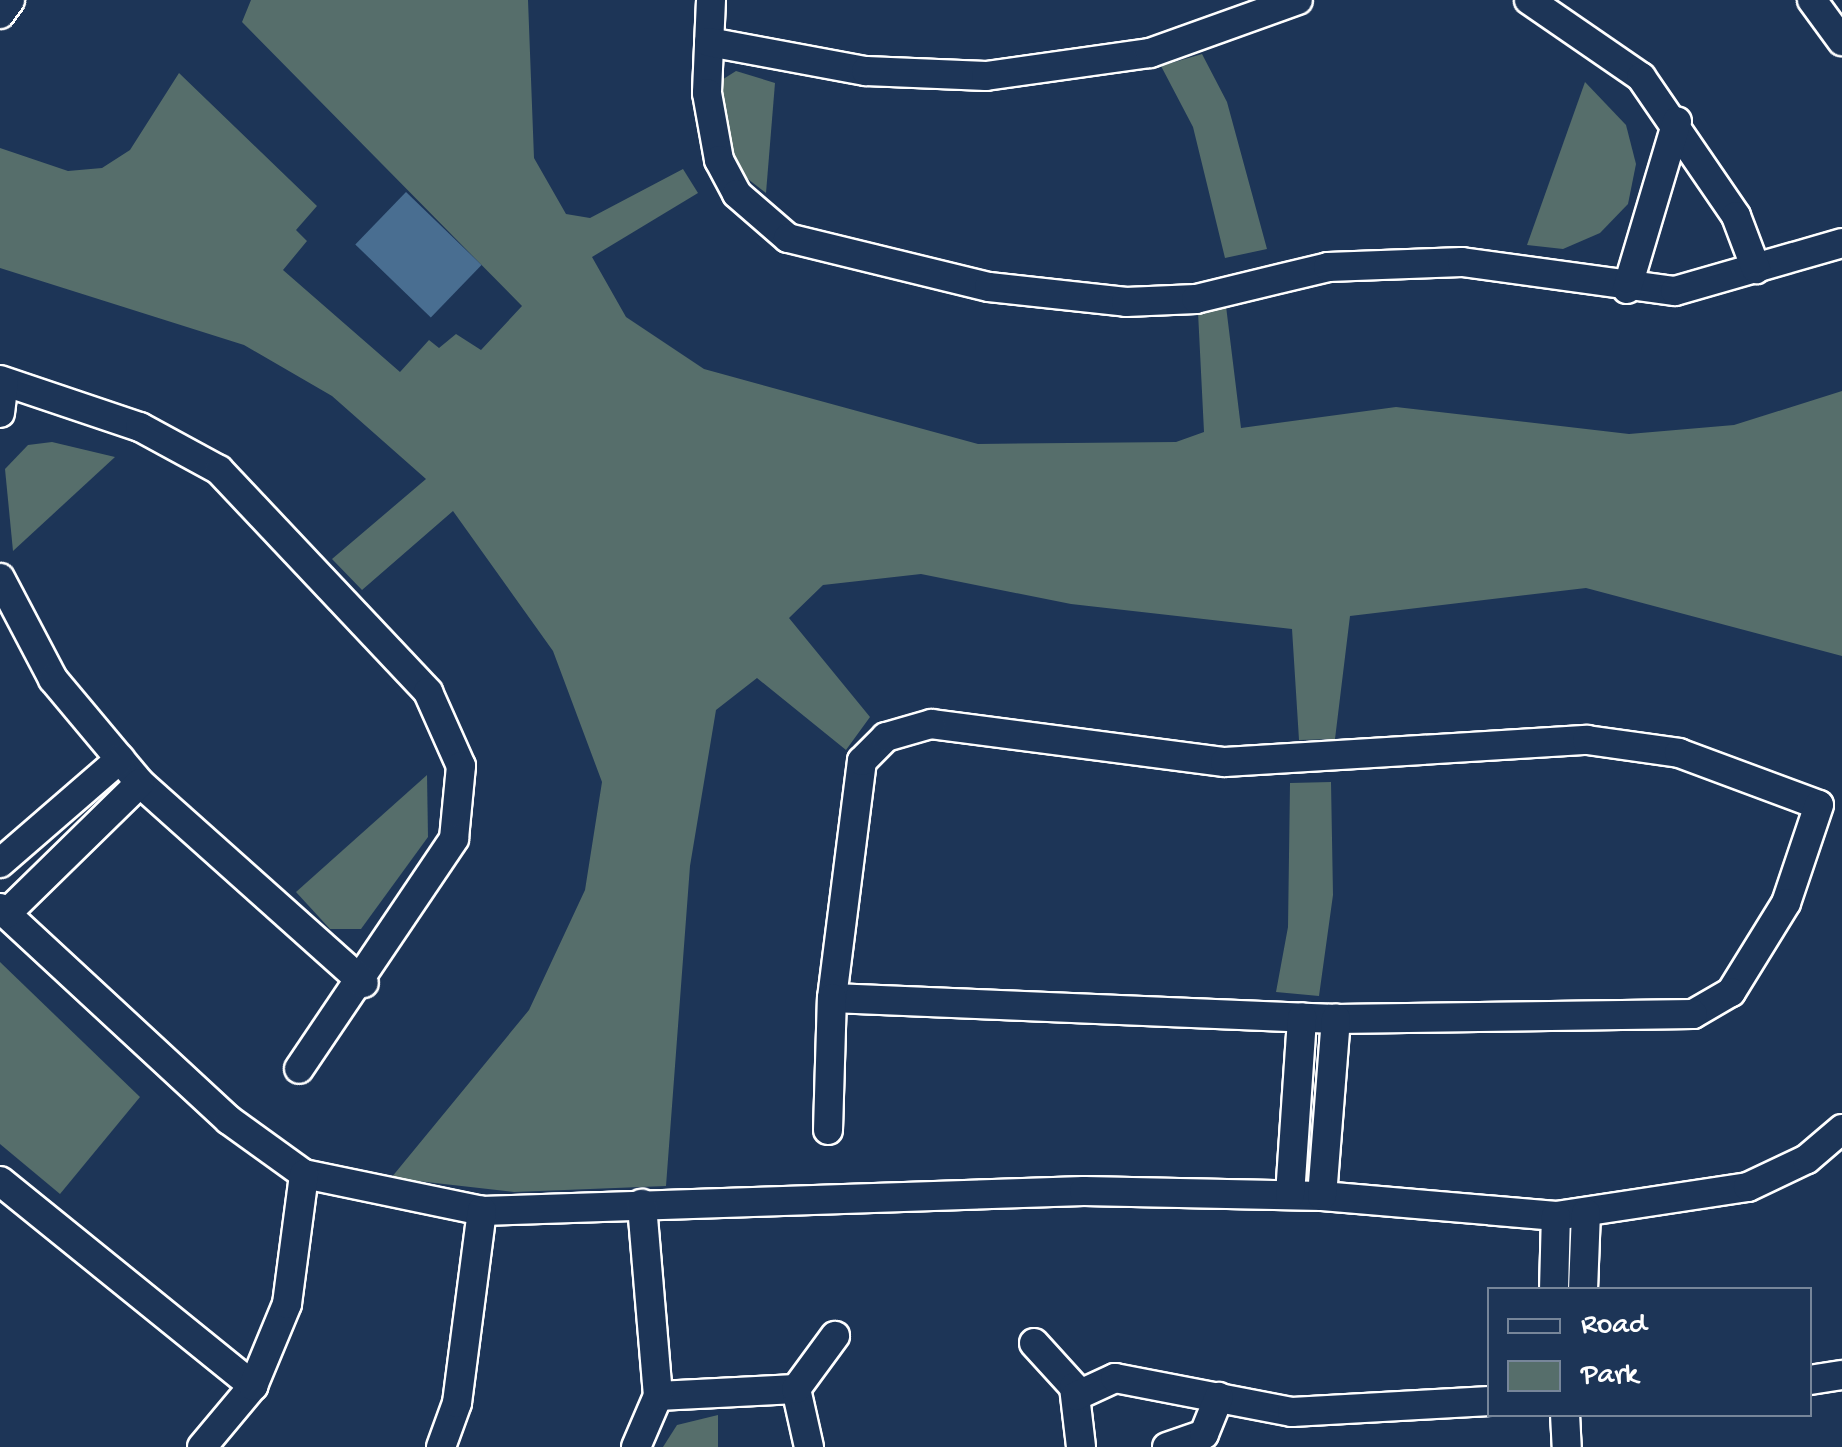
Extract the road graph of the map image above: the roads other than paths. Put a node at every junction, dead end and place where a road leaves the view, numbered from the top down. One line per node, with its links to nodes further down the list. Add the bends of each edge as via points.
1 (10, 0): 6 (street)
2 (711, 0): 8 (street)
3 (1529, 0): 9 (street, via 1641,77)
4 (1812, 0): 7 (street)
5 (1280, 3): 8 (street, via 1150,53 986,76 866,71)
6 (0, 14)
7 (1842, 41)
8 (709, 42): 12 (street, via 719,160 737,194 788,238 989,287 1126,302 1196,299 1328,267 1462,262)
9 (1677, 121): 11 (street, via 1736,216); 12 (street, via 1666,185)
10 (1842, 244): 11 (street)
11 (1756, 269): 12 (street, via 1674,290)
12 (1627, 288)
13 (2, 381): 14 (street); 21 (street, via 140,426 220,470 428,692 461,766 454,838)
14 (0, 413)
15 (0, 578): 16 (street, via 53,680)
16 (120, 759): 17 (street); 19 (street)
17 (140, 783): 20 (street); 21 (street)
18 (1830, 809): 22 (street, via 1679,753 1588,740 1225,762 931,724 886,737 862,762); 24 (street, via 1786,903 1731,992 1693,1014)
19 (0, 863)
20 (3, 911): 28 (street, via 229,1120)
21 (364, 983): 25 (street)
22 (832, 998): 23 (street); 27 (street)
23 (1302, 1016): 24 (street); 30 (street)
24 (1336, 1019): 31 (street)
25 (299, 1069)
26 (1842, 1129): 34 (street, via 1807,1159 1748,1186)
27 (828, 1130)
28 (304, 1174): 33 (street); 42 (street, via 287,1304)
29 (0, 1181): 42 (street)
30 (1290, 1195): 31 (street); 32 (street, via 1084,1191)
31 (1322, 1196): 35 (street)
32 (642, 1204): 33 (street); 44 (street)
33 (482, 1211): 50 (street, via 457,1403)
34 (1586, 1213): 35 (street); 37 (street)
35 (1556, 1216): 36 (street)
36 (1554, 1287)
37 (1582, 1287)
38 (835, 1336): 43 (street)
39 (1034, 1343): 45 (street)
40 (1842, 1375): 41 (street)
41 (1812, 1380)
42 (253, 1386): 49 (street)
43 (796, 1389): 44 (street); 52 (street)
44 (658, 1396): 51 (street)
45 (1076, 1396): 46 (street, via 1115,1378); 53 (street)
46 (1219, 1398): 47 (street, via 1292,1412); 54 (street, via 1204,1434)
47 (1487, 1401)
48 (1566, 1417): 55 (street)
49 (202, 1447)
50 (442, 1447)
51 (636, 1447)
52 (809, 1447)
53 (1081, 1447)
54 (1167, 1447)
55 (1567, 1447)

